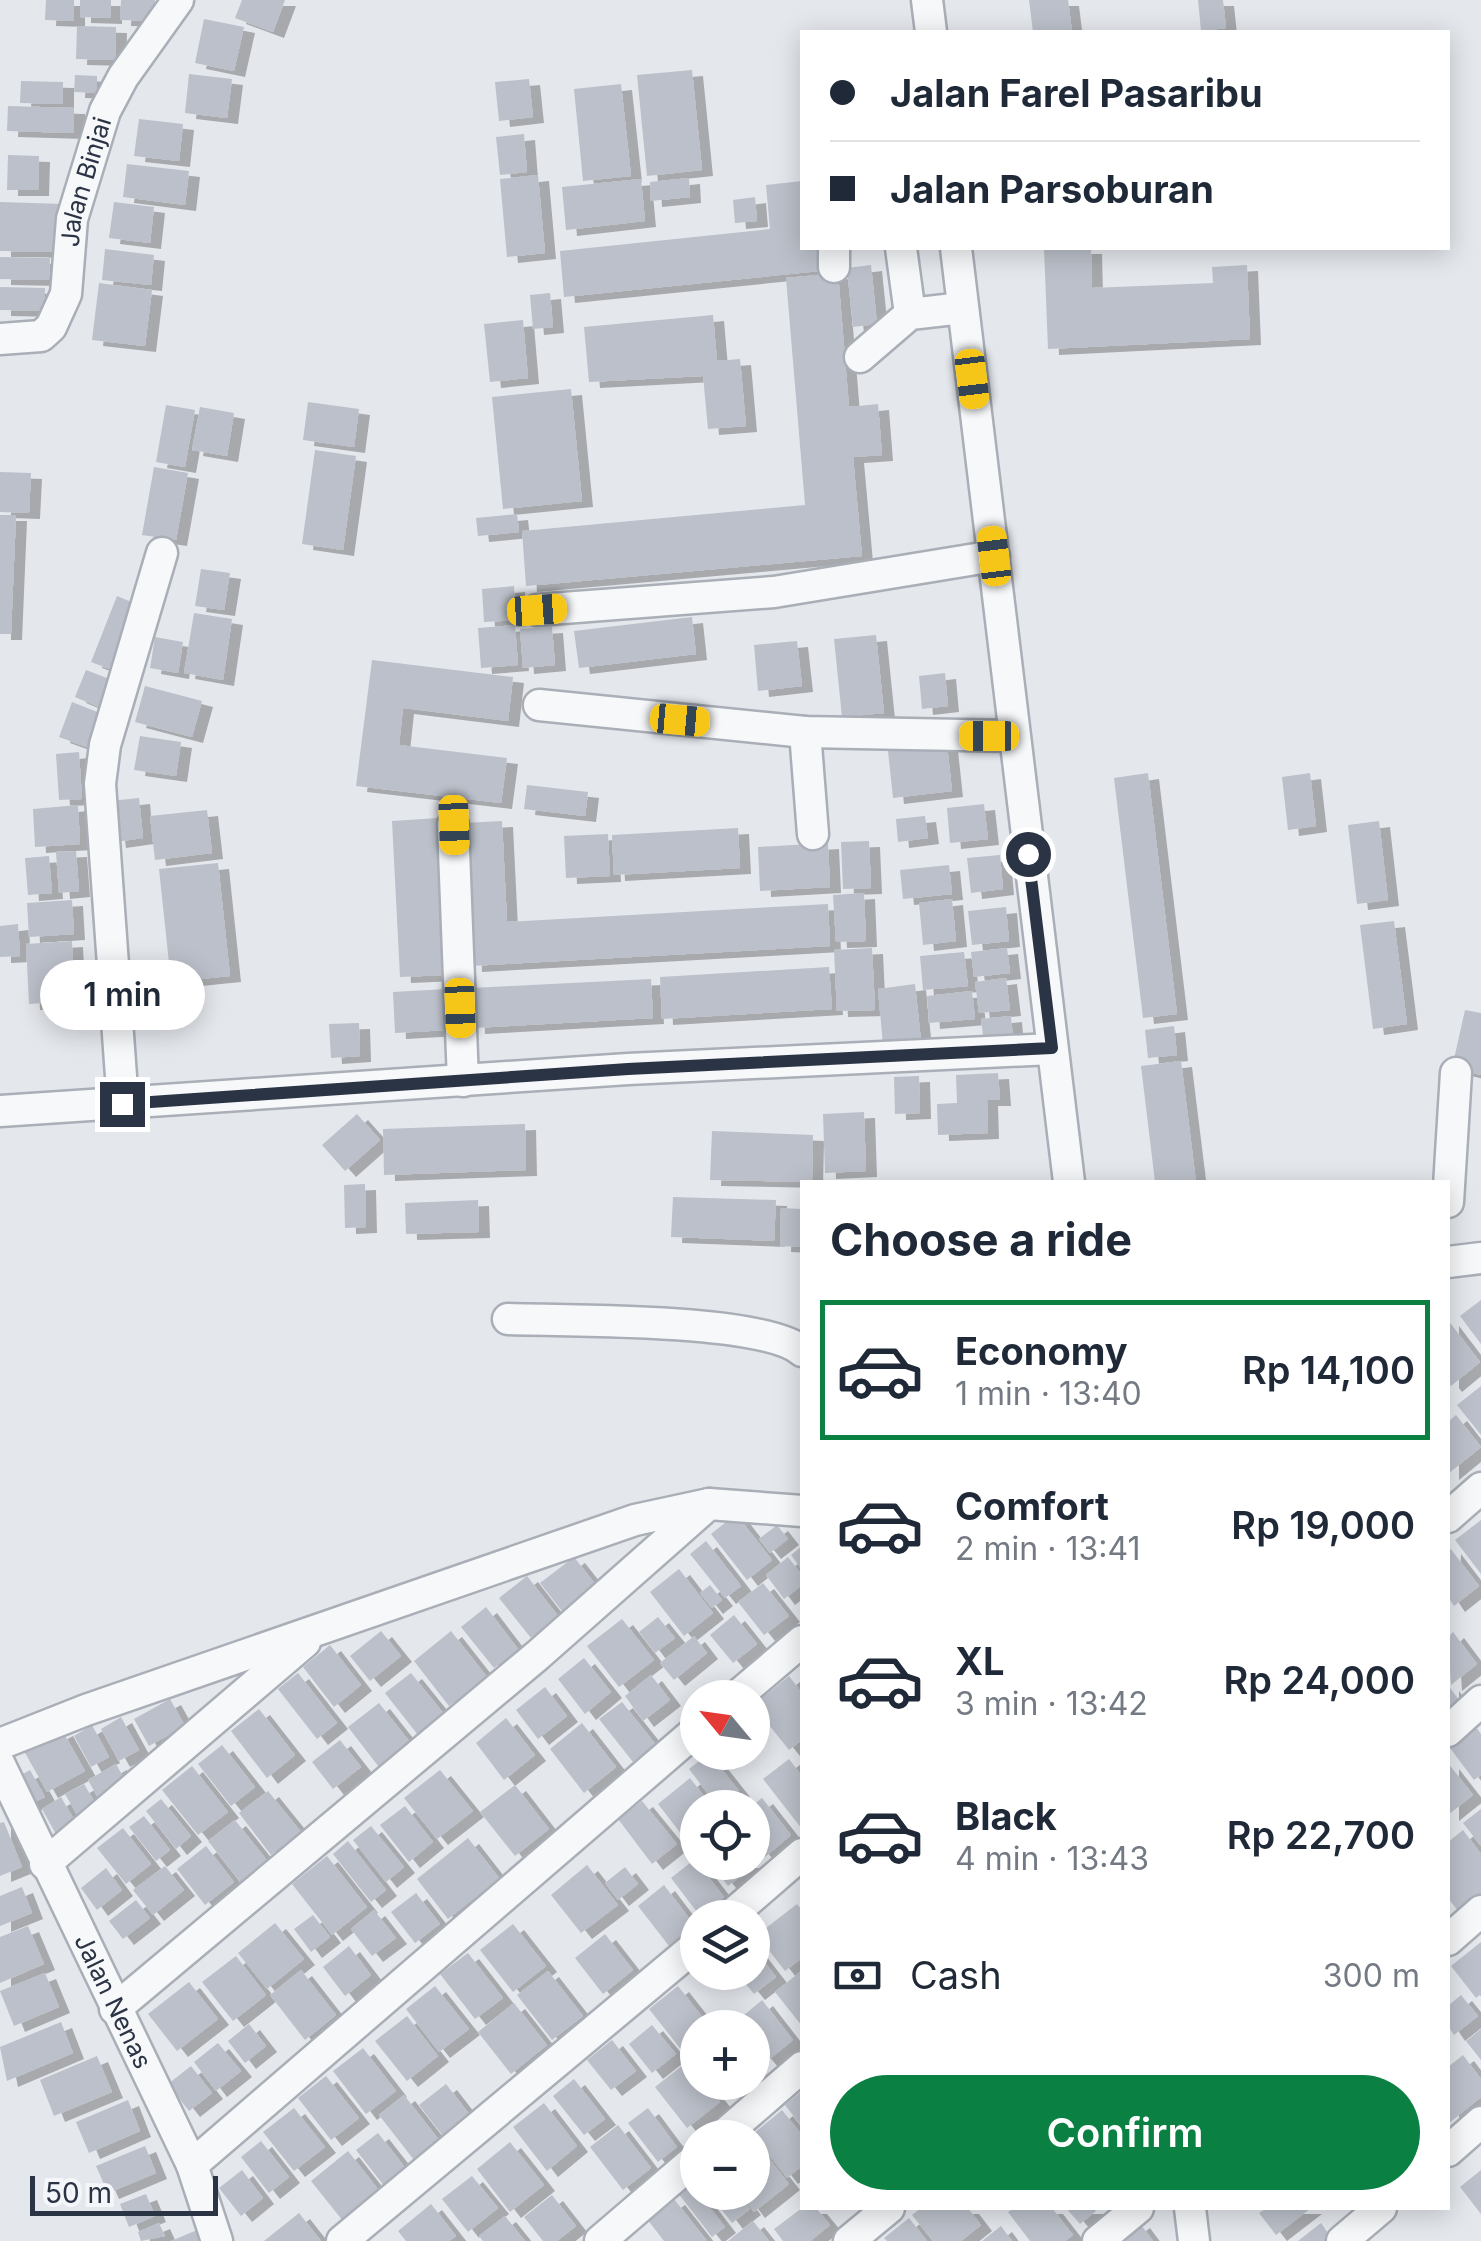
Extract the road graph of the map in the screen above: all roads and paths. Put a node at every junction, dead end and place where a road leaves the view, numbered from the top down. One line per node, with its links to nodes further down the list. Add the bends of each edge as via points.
1 (178, 0): 8 (street, Jalan Binjai, via 105,111 72,219 60,310 40,336)
2 (927, 0): 3 (street)
3 (931, 30)
4 (901, 250): 7 (street)
5 (956, 250): 6 (street)
6 (963, 308): 7 (street); 11 (street)
7 (910, 314): 9 (street)
8 (0, 339)
9 (860, 357)
10 (162, 553): 21 (street, via 105,745 100,784)
11 (994, 556): 12 (street, via 774,592); 15 (street)
12 (537, 610)
13 (538, 706): 14 (street)
14 (805, 732): 15 (street); 17 (street)
15 (1014, 736): 18 (street)
16 (454, 825): 20 (street)
17 (813, 834)
18 (1052, 1048): 20 (street); 23 (street)
19 (1456, 1073): 24 (street)
20 (463, 1082): 21 (street)
21 (122, 1104): 22 (street)
22 (0, 1111)
23 (1068, 1180)
24 (1449, 1180)
25 (1481, 1258): 26 (street)
26 (1450, 1262)
27 (508, 1319): 28 (street, via 733,1331)
28 (800, 1350)
29 (1481, 1488): 32 (street)
30 (709, 1504): 31 (street); 33 (street, via 635,1520); 47 (street)
31 (800, 1511)
32 (1450, 1515)
33 (321, 1629): 38 (street); 42 (street)
34 (800, 1643): 35 (street)
35 (756, 1680)
36 (1481, 1702): 37 (street)
37 (1450, 1728)
38 (0, 1744)
39 (680, 1745): 52 (street)
40 (0, 1765): 42 (street, Jalan Nenas)
41 (800, 1856): 43 (street)
42 (45, 1864): 47 (street, Jalan Nenas)
43 (749, 1900)
44 (1481, 1911): 45 (street)
45 (1450, 1938)
46 (680, 1959): 59 (street)
47 (115, 2009): 52 (street, Jalan Nenas)
48 (800, 2069): 49 (street)
49 (741, 2120)
50 (1481, 2122): 51 (street)
51 (1450, 2149)
52 (192, 2166): 58 (street, Jalan Nenas)
53 (680, 2172): 60 (street)
54 (887, 2210): 61 (street)
55 (1136, 2210): 62 (street)
56 (1190, 2210): 63 (street)
57 (1379, 2210): 64 (street)
58 (217, 2241)
59 (342, 2241)
60 (600, 2241)
61 (849, 2241)
62 (1098, 2241)
63 (1194, 2241)
64 (1342, 2241)

